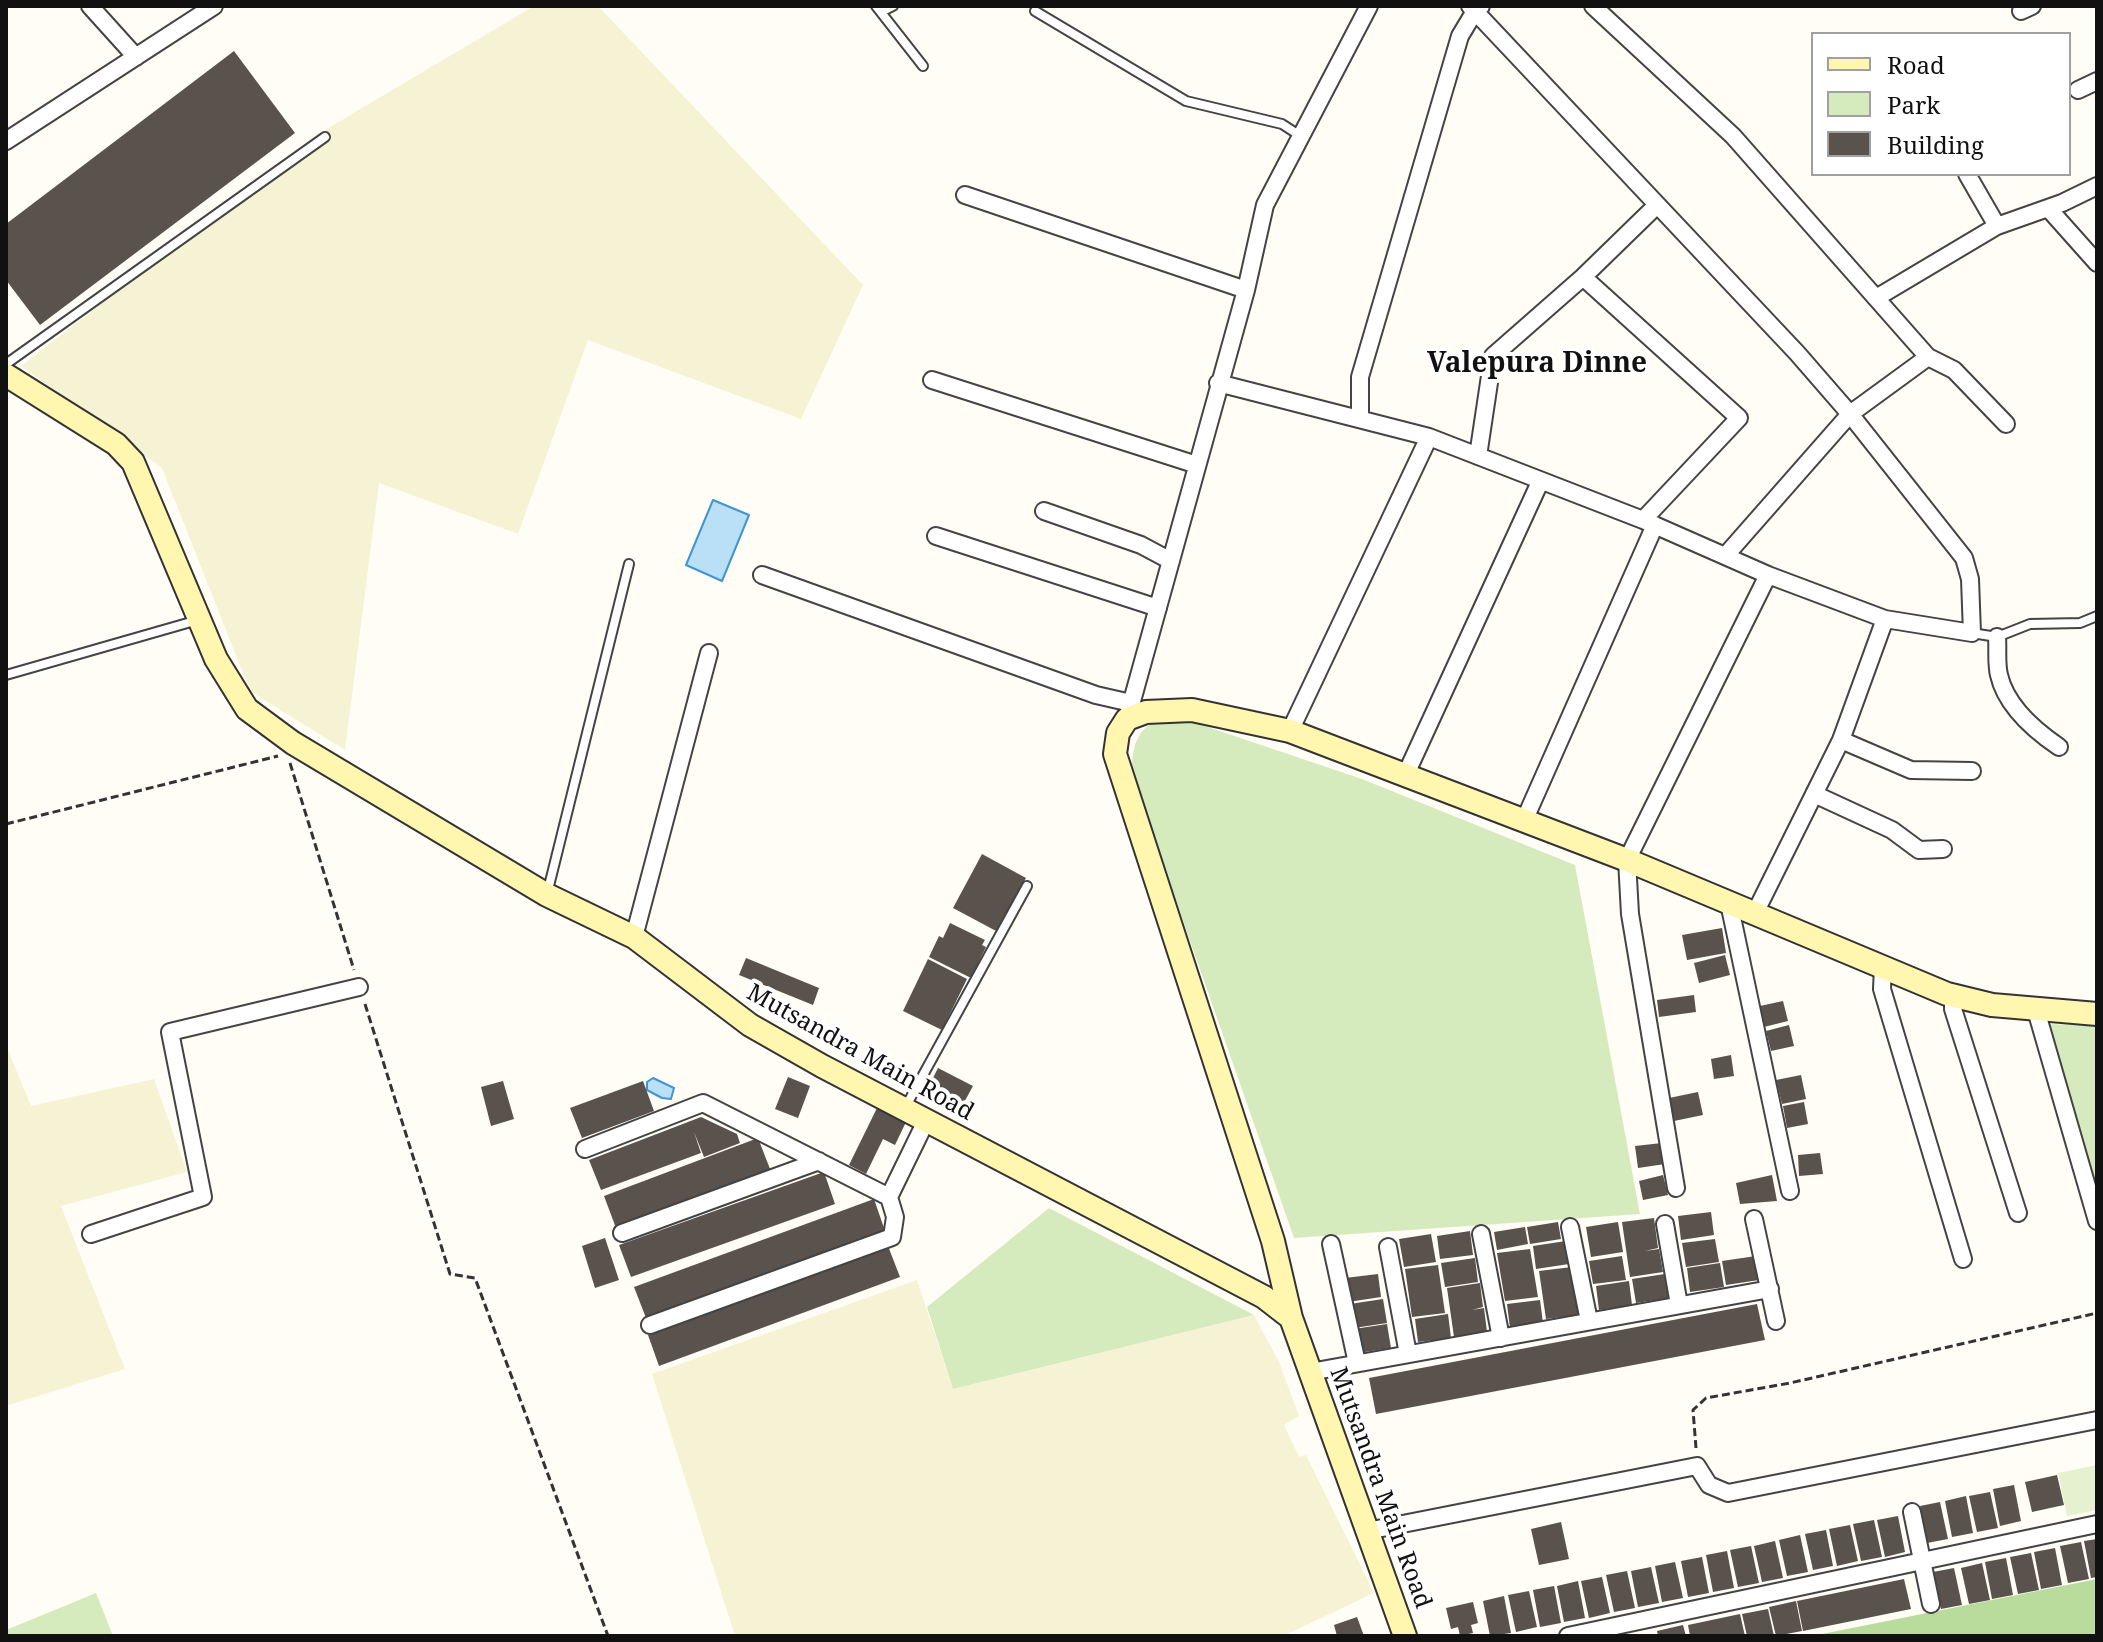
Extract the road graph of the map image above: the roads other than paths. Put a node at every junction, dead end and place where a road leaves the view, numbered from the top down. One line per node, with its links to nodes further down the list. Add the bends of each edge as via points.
1 (90, 6): 9 (street)
2 (214, 6): 9 (street)
3 (893, 6): 7 (lane)
4 (1369, 6): 14 (street)
5 (1593, 6): 25 (street, via 1733,136)
6 (1476, 8): 19 (street); 32 (street, via 1460,36 1360,377)
7 (878, 9): 10 (lane)
8 (1035, 11): 14 (lane, via 1186,101 1282,124)
9 (136, 57): 15 (street)
10 (923, 66)
11 (2097, 81): 12 (street)
12 (2078, 90)
13 (325, 137): 27 (lane)
14 (1302, 137): 24 (street, via 1265,205)
15 (6, 141)
16 (1968, 176): 21 (street)
17 (2097, 186): 20 (street)
18 (965, 195): 24 (street)
19 (1657, 205): 23 (street); 31 (street)
20 (2048, 208): 21 (street); 22 (street)
21 (1997, 226): 25 (street)
22 (2097, 263)
23 (1583, 277): 35 (street, via 1493,356); 39 (street, via 1739,418)
24 (1246, 290): 30 (street)
25 (1876, 298): 26 (street)
26 (1928, 357): 31 (street); 33 (street, via 1954,370)
27 (6, 364)
28 (6, 375): 49 (street, Mutsandra Main Road, via 116,444 133,462)
29 (932, 380): 36 (street)
30 (1218, 383): 32 (street); 36 (street)
31 (1850, 414): 41 (street); 50 (street, via 1964,558)
32 (1360, 419): 34 (street)
33 (2006, 424)
34 (1429, 437): 35 (street); 55 (street)
35 (1478, 456): 37 (street)
36 (1197, 465): 42 (street)
37 (1540, 482): 39 (street); 59 (street)
38 (1044, 511): 42 (street)
39 (1649, 523): 41 (street); 61 (street)
40 (936, 536): 46 (street)
41 (1726, 555): 45 (street)
42 (1171, 561): 46 (street)
43 (629, 564): 65 (lane)
44 (762, 575): 54 (street)
45 (1768, 575): 48 (street); 63 (street)
46 (1158, 608): 54 (street)
47 (2097, 616): 51 (lane, via 2080,623 2030,624)
48 (1885, 619): 50 (street); 56 (street)
49 (199, 620): 53 (lane); 65 (street, Mutsandra Main Road, via 247,709 267,725)
50 (1972, 633): 51 (lane)
51 (1997, 637): 57 (street, via 1999,675 2012,703 2034,730)
52 (709, 653): 68 (street)
53 (6, 675)
54 (1129, 711): 55 (street, via 1192,710); 94 (street, via 1115,754 1273,1241)
55 (1290, 731): 59 (street)
56 (1841, 740): 58 (street, via 1911,770); 60 (street)
57 (2059, 747)
58 (1972, 771)
59 (1406, 774): 61 (street)
60 (1814, 794): 62 (street, via 1892,830 1919,850); 67 (street)
61 (1524, 821): 63 (street)
62 (1943, 849)
63 (1627, 860): 66 (street); 78 (street, via 1630,914)
64 (1027, 886): 74 (lane)
65 (547, 895): 68 (street, Mutsandra Main Road)
66 (1729, 903): 67 (street); 79 (street)
67 (1755, 913): 69 (street)
68 (634, 937): 74 (street, Mutsandra Main Road, via 750,1025)
69 (1883, 967): 71 (street); 91 (street, via 1882,989)
70 (359, 987): 87 (street, via 170,1032 203,1197)
71 (1953, 996): 72 (street); 81 (street)
72 (2036, 1010): 73 (street); 83 (street)
73 (2097, 1014)
74 (904, 1109): 75 (street, Mutsandra Main Road)
75 (926, 1121): 80 (street); 94 (street, Mutsandra Main Road, via 1264,1297)
76 (585, 1149): 77 (street, via 703,1103)
77 (819, 1161): 80 (street); 86 (street)
78 (1676, 1188)
79 (1790, 1191)
80 (889, 1197): 97 (street, via 895,1217 892,1237)
81 (2018, 1213)
82 (1754, 1219): 92 (street)
83 (2097, 1221)
84 (1665, 1224): 93 (street)
85 (1570, 1227): 95 (street)
86 (622, 1233)
87 (91, 1234)
88 (1481, 1234): 98 (street)
89 (1331, 1244): 100 (street)
90 (1388, 1247): 99 (street)
91 (1963, 1259)
92 (1770, 1289): 93 (street); 96 (street)
93 (1679, 1305): 95 (street)
94 (1291, 1318): 101 (street, Mutsandra Main Road)
95 (1589, 1321): 98 (street)
96 (1776, 1321)
97 (650, 1325)
98 (1501, 1338): 99 (street)
99 (1408, 1354): 100 (street)
100 (1357, 1363): 101 (street)
101 (1310, 1372): 105 (street, Mutsandra Main Road)
102 (2097, 1420): 105 (street, via 1728,1493 1709,1485 1697,1466)
103 (1912, 1512): 106 (street)
104 (2097, 1524): 106 (street)
105 (1367, 1531): 108 (street, Mutsandra Main Road)
106 (1922, 1562): 107 (street); 109 (street)
107 (1931, 1604)
108 (1405, 1636)
109 (1568, 1636)

